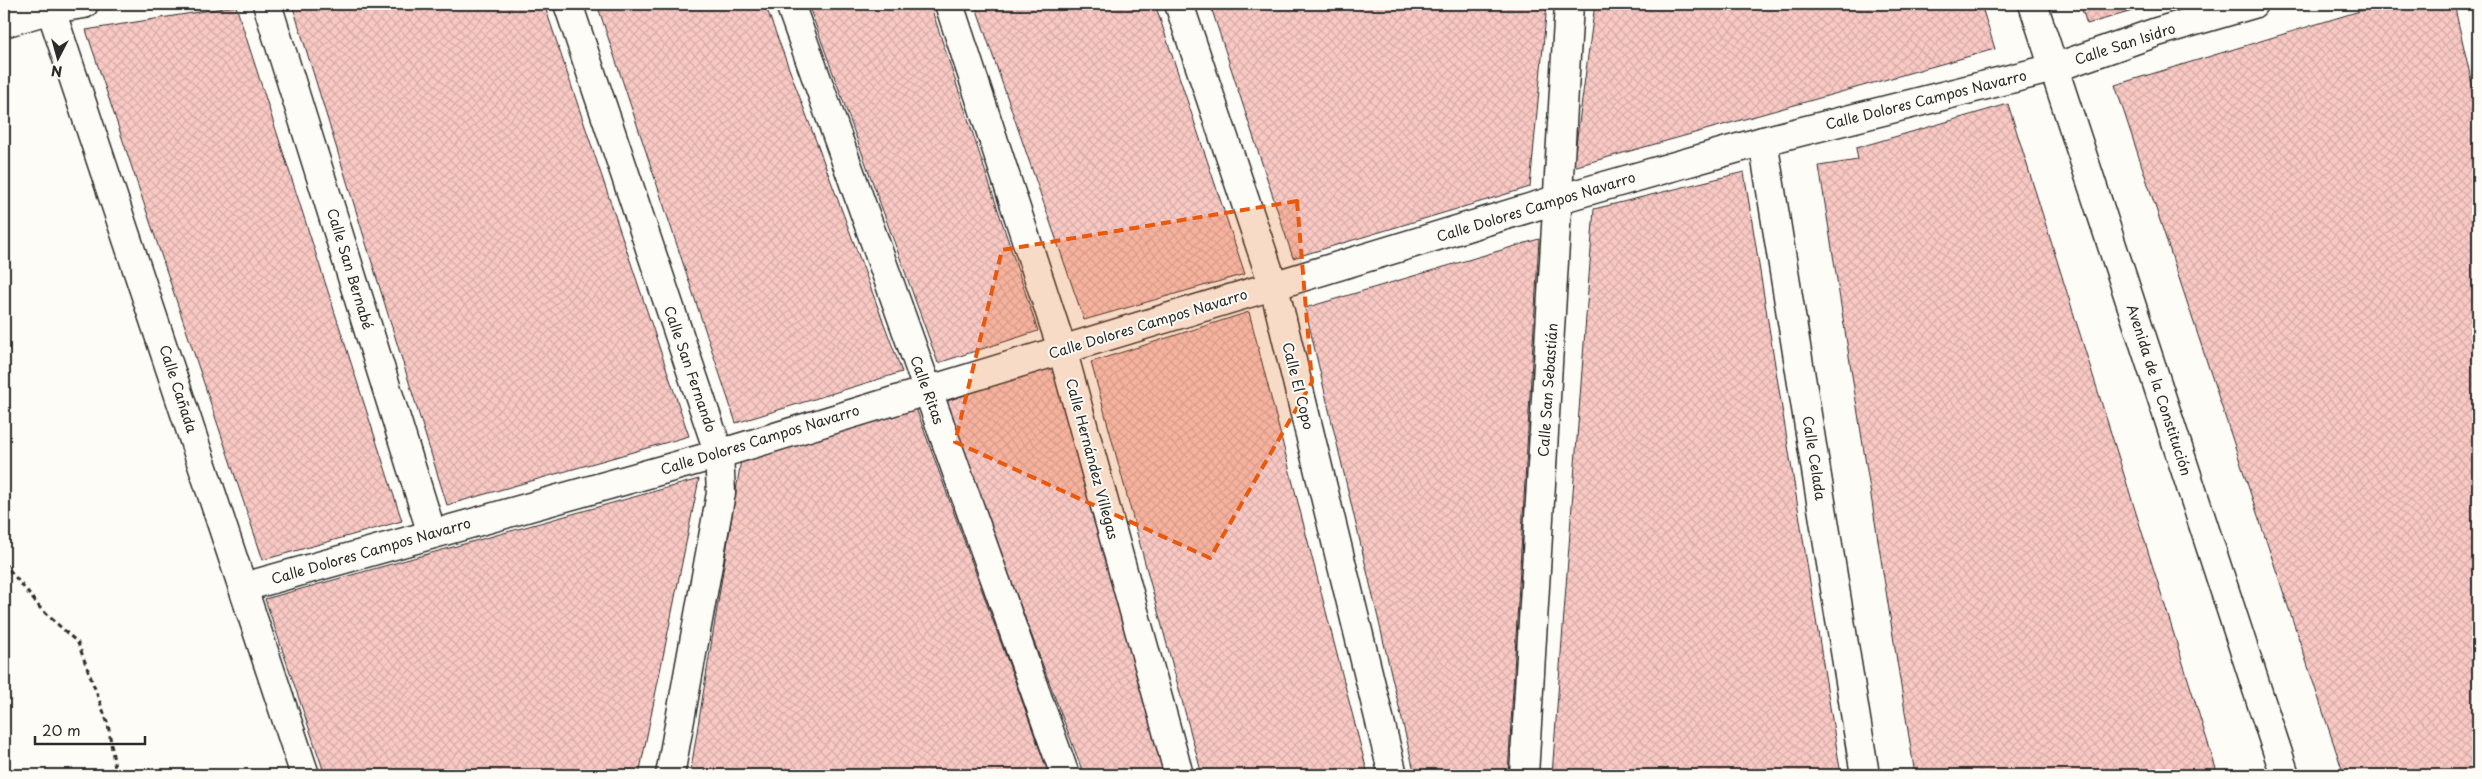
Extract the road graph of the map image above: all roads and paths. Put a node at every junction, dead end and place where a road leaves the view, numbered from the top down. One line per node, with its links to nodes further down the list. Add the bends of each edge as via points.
1 (84, 4): 10 (street)
2 (267, 4): 19 (street, Calle San Bernabé)
3 (568, 4): 18 (street, Calle San Fernando)
4 (790, 4): 17 (street, Calle Ritas)
5 (949, 4): 16 (street, Calle Hernández Villegas)
6 (1179, 4): 15 (street, Calle El Copo)
7 (1569, 4): 14 (street, Calle San Sebastián)
8 (2033, 4): 12 (street, Avenida de la Constitución)
9 (2253, 4): 12 (street, Calle San Isidro, via 2157,32)
10 (50, 6): 11 (street); 21 (street, Calle Cañada)
11 (4, 23)
12 (2054, 68): 13 (street, Calle Dolores Campos Navarro); 30 (street, Avenida de la Constitución)
13 (1763, 141): 14 (street, Calle Dolores Campos Navarro); 29 (street, Calle Celada)
14 (1559, 199): 15 (street, Calle Dolores Campos Navarro); 28 (street, Calle San Sebastián)
15 (1274, 287): 16 (street, Calle Dolores Campos Navarro); 27 (street, Calle El Copo)
16 (1062, 349): 17 (street, Calle Dolores Campos Navarro); 26 (street, Calle Hernández Villegas)
17 (927, 390): 18 (street, Calle Dolores Campos Navarro); 25 (street, Calle Ritas)
18 (719, 454): 19 (street, Calle Dolores Campos Navarro); 24 (street, Calle San Fernando, via 721,493)
19 (432, 534): 21 (street, Calle Dolores Campos Navarro)
20 (4, 563): 22 (path, via 41,609 78,643 108,724)
21 (244, 587): 23 (street, Calle Cañada)
22 (116, 775)
23 (305, 775)
24 (670, 775)
25 (1066, 775)
26 (1179, 775)
27 (1393, 775)
28 (1524, 775)
29 (1865, 775)
30 (2285, 775)

